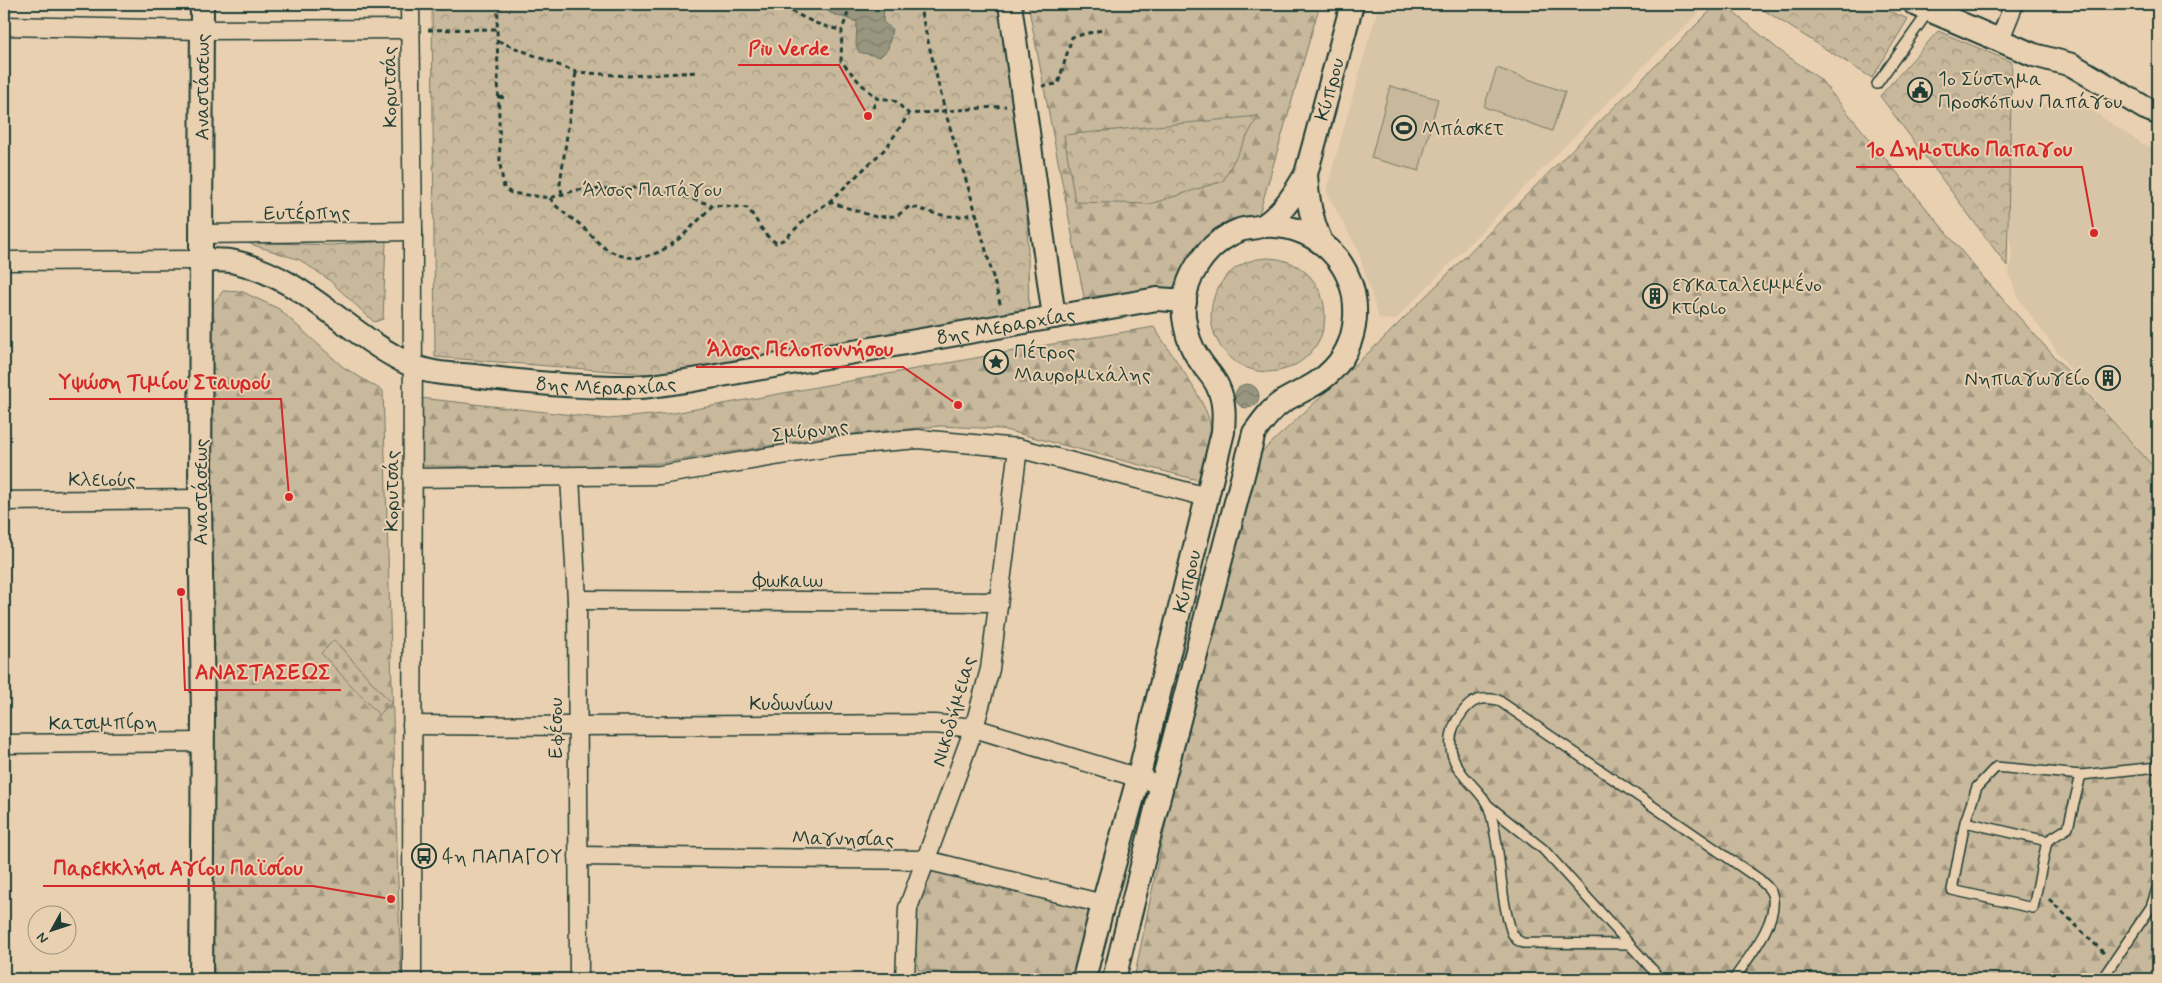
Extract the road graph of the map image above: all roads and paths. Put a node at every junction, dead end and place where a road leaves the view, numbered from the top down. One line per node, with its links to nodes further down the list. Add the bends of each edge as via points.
1 (202, 4): 14 (street, Αναστάσεως)
2 (410, 4): 12 (street, Κορυτσάς)
3 (501, 4): 13 (path)
4 (787, 4): 16 (path, via 787,8 801,17)
5 (851, 4): 16 (path)
6 (919, 4): 28 (path)
7 (1010, 4): 24 (street)
8 (1352, 4): 31 (street, Κύπρου)
9 (2014, 4): 18 (street)
10 (1922, 7): 18 (street); 22 (lane)
11 (4, 26): 14 (street)
12 (409, 29): 14 (street); 38 (street, Κορυτσάς)
13 (497, 29): 15 (path); 19 (path)
14 (202, 30): 39 (street, Αναστάσεως)
15 (429, 30)
16 (842, 30): 26 (path, via 841,62)
17 (1106, 30): 24 (path, via 1072,37 1058,84)
18 (2000, 39): 29 (street, via 2034,55 2072,65 2136,103)
19 (498, 41): 20 (path); 23 (path)
20 (576, 72): 21 (path, via 628,76); 32 (path, via 560,184)
21 (698, 72)
22 (1877, 84)
23 (499, 97): 25 (path); 33 (path, via 500,170 504,188 511,193)
24 (1023, 97): 28 (path); 44 (street)
25 (505, 98)
26 (877, 98): 27 (path); 30 (path, via 894,100)
27 (873, 108)
28 (945, 111): 30 (path); 36 (path)
29 (2158, 112)
30 (909, 114): 34 (path, via 886,148)
31 (1306, 174): 37 (street, Κύπρου, via 1292,199); 40 (street, Κύπρου, via 1312,222)
32 (562, 194): 33 (path); 35 (path, via 577,190 638,188)
33 (550, 198): 35 (path, via 558,210 610,251 629,257 656,255 684,236)
34 (830, 202): 35 (path, via 776,243 766,235 748,208); 36 (path, via 876,217 897,216 910,206 949,218)
35 (713, 205)
36 (976, 213): 45 (path)
37 (1264, 226): 40 (street, Κύπρου, via 1289,227); 43 (street, Κύπρου, via 1242,230 1215,245 1195,269)
38 (413, 231): 39 (street, Ευτέρπης); 46 (street, Κορυτσάς)
39 (201, 234): 42 (street, Αναστάσεως)
40 (1321, 242): 63 (street, Κύπρου, via 1343,266 1350,281 1356,314 1353,331 1344,354 1328,374 1280,403 1254,433)
41 (4, 260): 42 (street)
42 (201, 260): 46 (street, 8ης Μεραρχίας, via 234,262 268,273 303,292 381,349); 51 (street, Αναστάσεως)
43 (1185, 301): 44 (street, 8ης Μεραρχίας, via 1157,299); 50 (street, Κύπρου, via 1186,330 1191,345 1218,386 1223,400 1223,432)
44 (1054, 317): 45 (street, 8ης Μεραρχίας)
45 (1006, 325): 46 (street, 8ης Μεραρχίας, via 642,387 513,381)
46 (413, 366): 49 (street, Κορυτσάς)
47 (1018, 448): 48 (street, Σμύρνης, via 918,439 836,446 660,475); 50 (street, Σμύρνης); 54 (street, Νικοδήμειας)
48 (570, 477): 49 (street, Σμύρνης); 53 (street, Εφέσου)
49 (412, 478): 55 (street, Κορυτσάς)
50 (1207, 497): 62 (street, Κύπρου)
51 (200, 499): 52 (street, Κλειούς); 58 (street, Αναστάσεως)
52 (4, 501)
53 (577, 600): 54 (street, Φωκαιω); 56 (street, Εφέσου)
54 (998, 602): 57 (street, Νικοδήμειας, via 990,669)
55 (412, 724): 56 (street, Κυδωνίων); 75 (street, Κορυτσάς)
56 (576, 726): 57 (street, Κυδωνίων, via 935,724); 67 (street, Εφέσου)
57 (974, 728): 62 (street, Κυδωνίων); 68 (street, Νικοδήμειας)
58 (202, 742): 59 (street, Κατσιμπίρη); 74 (street, Αναστάσεως)
59 (4, 744)
60 (2158, 767): 61 (lane)
61 (2081, 775): 65 (lane, via 1996,767 1976,787); 66 (lane, via 2068,828)
62 (1138, 779): 63 (street, Κυδωνίων); 71 (street, Κύπρου)
63 (1162, 785): 79 (street, Κύπρου)
64 (1488, 806): 72 (lane, via 1543,849); 72 (lane, via 1510,925 1517,940 1523,943); 81 (lane, via 1460,771 1449,745 1450,733 1458,717 1477,698 1498,700 1759,878 1771,892 1774,905 1764,935)
65 (1964, 822): 66 (lane); 70 (lane, via 1952,890 2033,908)
66 (2048, 841): 70 (lane)
67 (578, 856): 68 (street, Μαγνησίας); 76 (street, Εφέσου)
68 (926, 860): 71 (street, Μαγνησίας); 77 (street, Νικοδήμειας, via 908,908)
69 (2158, 886): 73 (lane, via 2151,907)
70 (2037, 888): 73 (path)
71 (1103, 904): 78 (street, Κύπρου)
72 (1630, 944): 80 (lane)
73 (2114, 962): 82 (lane)
74 (201, 979)
75 (412, 979)
76 (579, 979)
77 (905, 979)
78 (1084, 979)
79 (1114, 979)
80 (1662, 979)
81 (1734, 979)
82 (2102, 979)

